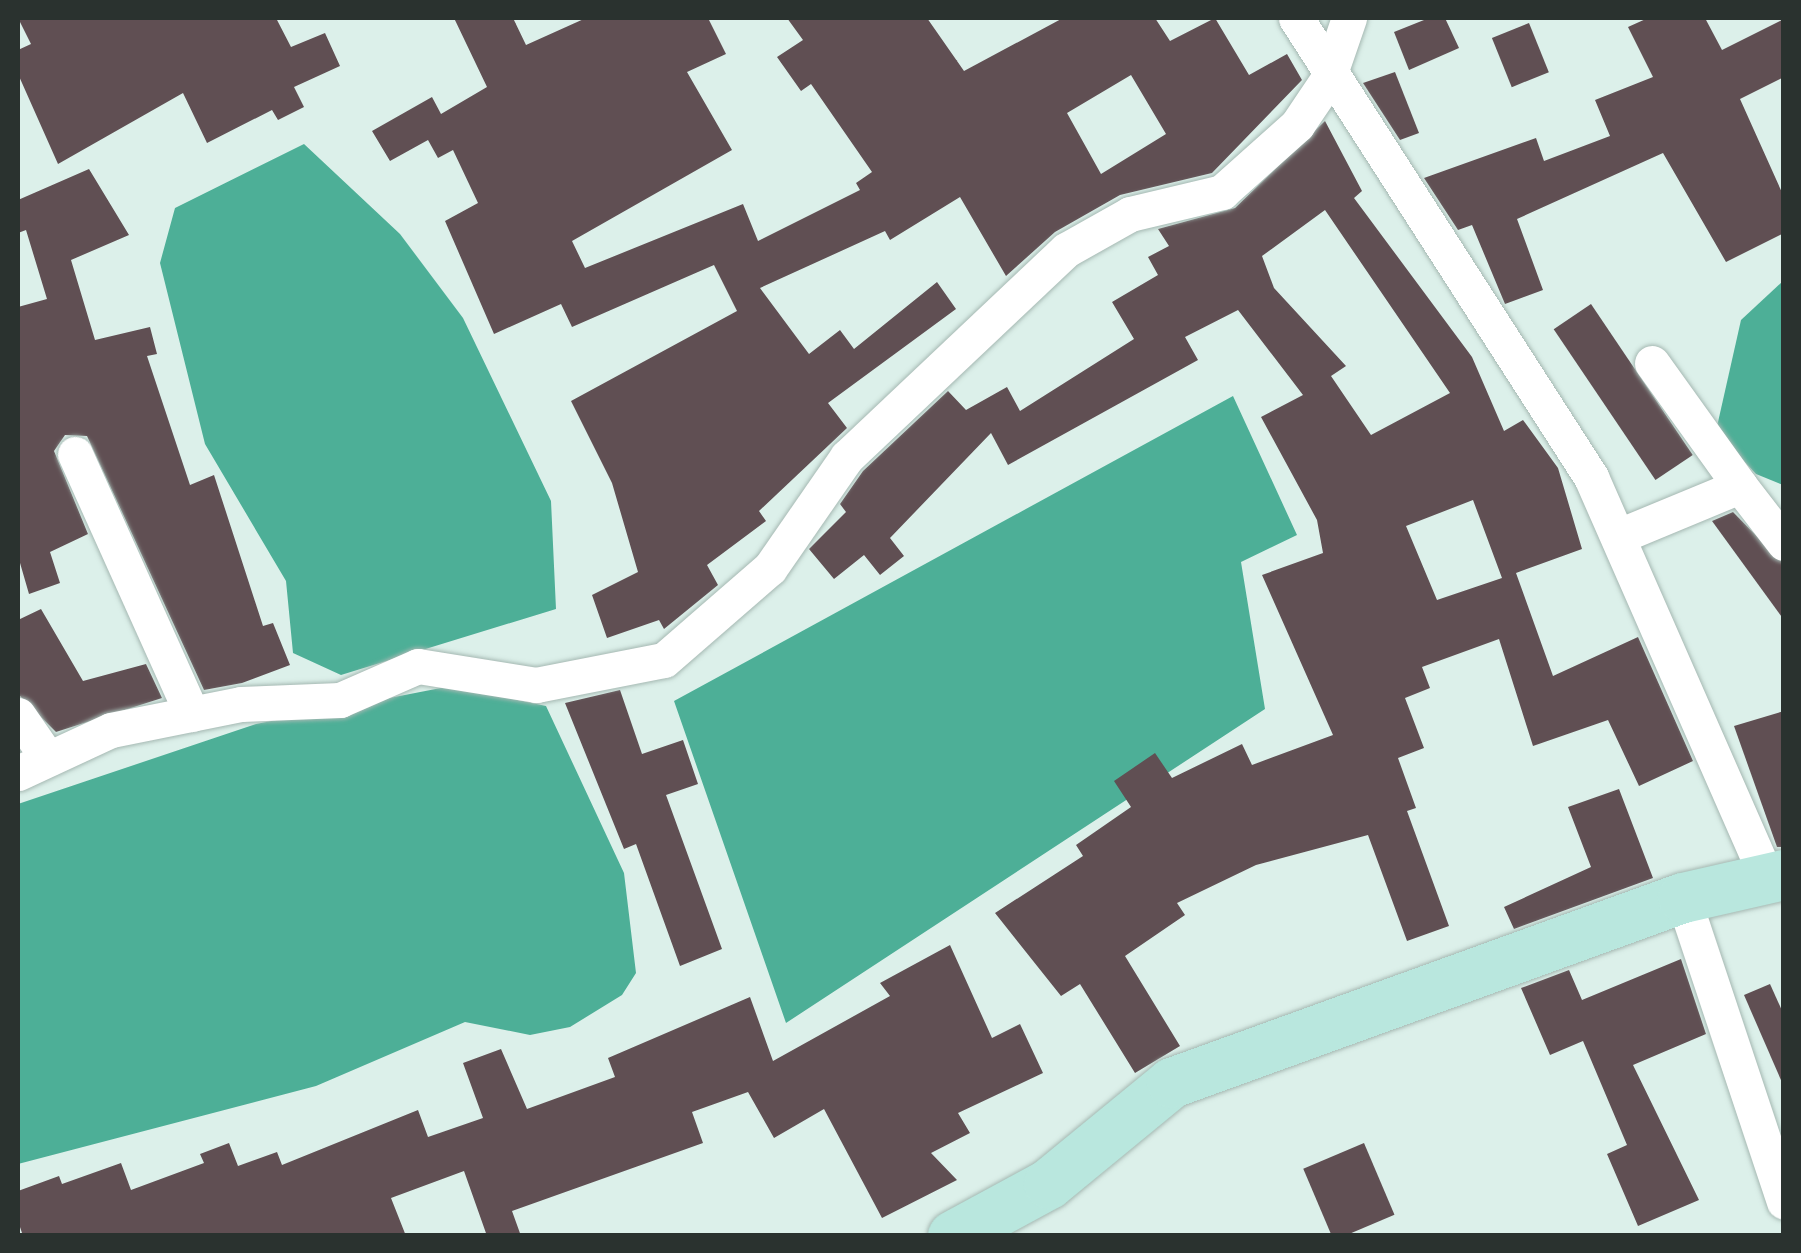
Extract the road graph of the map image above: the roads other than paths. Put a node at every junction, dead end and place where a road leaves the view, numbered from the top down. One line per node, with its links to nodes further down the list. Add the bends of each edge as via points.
1 (1296, 18): 3 (street)
2 (1348, 18): 3 (street)
3 (1328, 79): 7 (street, via 1591,477); 9 (street, via 1297,125 1222,192 1130,214 1066,250 847,457 770,568 664,660 536,686 418,666 340,700)
4 (1652, 363): 6 (street)
5 (75, 454): 9 (street)
6 (1740, 486): 7 (street); 8 (street)
7 (1619, 536): 12 (street)
8 (1784, 543)
9 (192, 714): 11 (street, via 111,730)
10 (18, 715): 11 (street)
11 (32, 765)
12 (1775, 876): 13 (street)
13 (1682, 898): 14 (street); 15 (street, via 1172,1083 1049,1184)
14 (1784, 1202)
15 (953, 1236)

